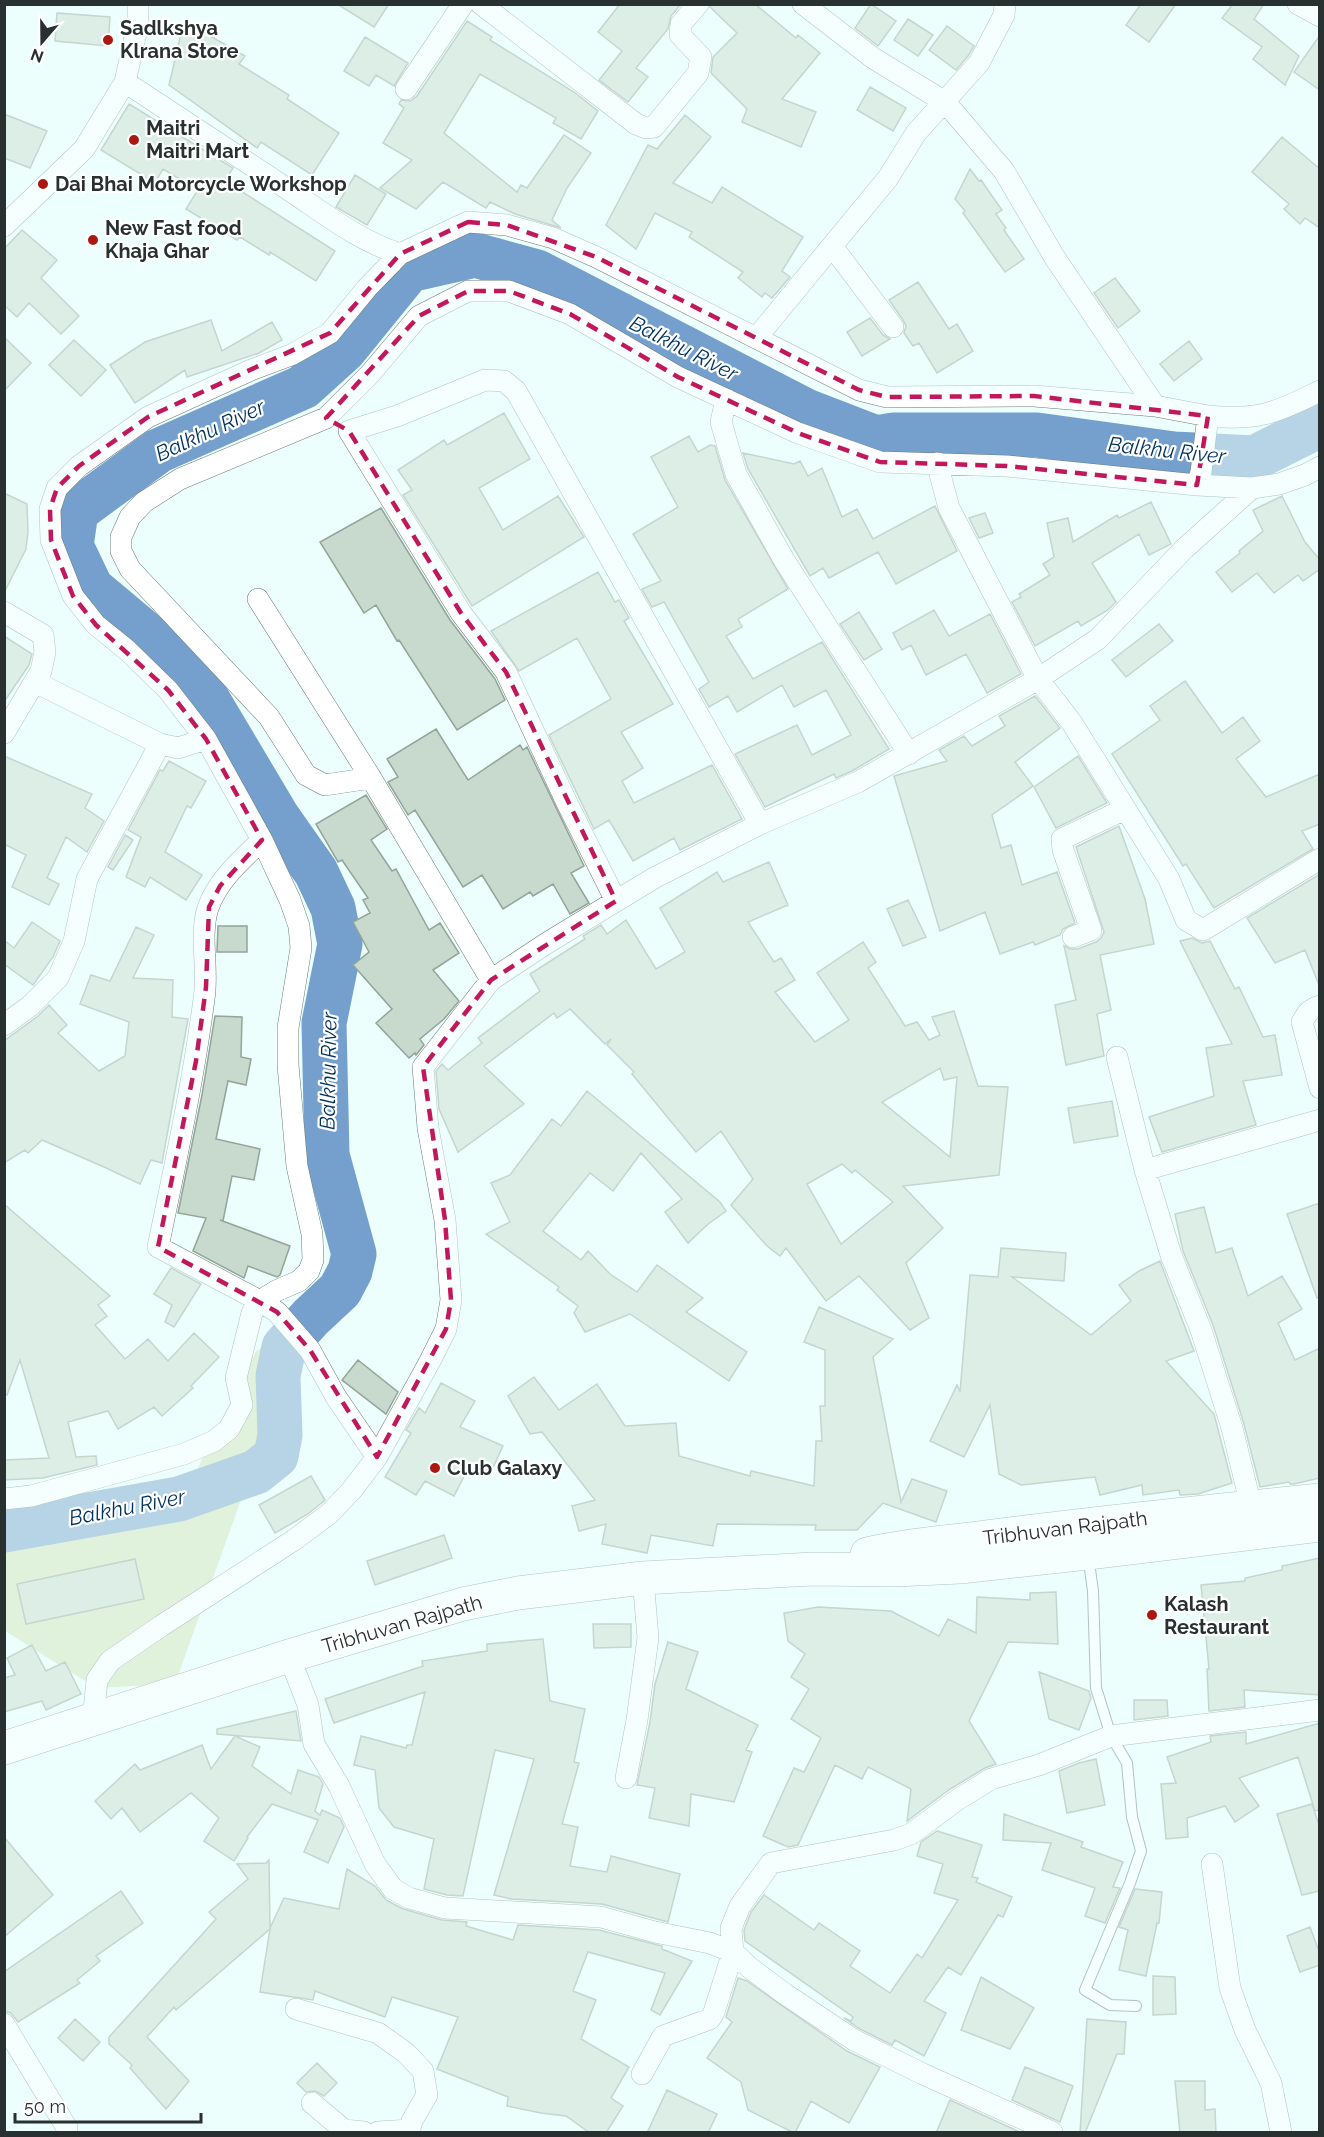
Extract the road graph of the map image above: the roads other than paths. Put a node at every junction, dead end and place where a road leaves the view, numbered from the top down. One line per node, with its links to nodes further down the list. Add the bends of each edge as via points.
1 (138, 4): 9 (street, via 138,24)
2 (463, 4): 10 (street)
3 (481, 4): 4 (street, via 646,128 654,127 698,73 701,57 680,35 681,24)
4 (698, 4)
5 (803, 4): 11 (street, via 873,58)
6 (1005, 4): 11 (street, via 1004,15 979,63)
7 (1298, 4): 8 (street)
8 (1320, 16)
9 (125, 82): 12 (street, via 84,149); 14 (street, via 342,227)
10 (406, 89)
11 (945, 102): 13 (street, via 916,133 888,178); 19 (street, via 1004,171 1055,258)
12 (7, 217)
13 (832, 246): 15 (street); 16 (street)
14 (400, 254): 16 (street, via 468,222 507,225 596,256); 32 (street, via 330,333 291,356 148,417 79,466 57,488 50,509 51,540 73,596 96,625 168,690)
15 (892, 327)
16 (757, 337): 19 (street, via 859,390 887,397 1034,396)
17 (1320, 391): 21 (street, via 1265,415)
18 (726, 399): 20 (street, via 678,377 570,314 509,291 468,291 419,316 370,374); 23 (street, via 798,433 880,462); 34 (street, via 721,422 736,474 783,560)
19 (1155, 406): 21 (street)
20 (326, 417): 22 (street); 35 (street, via 180,479 144,502 130,517 121,537 121,551 130,569 269,717 306,775 325,785)
21 (1207, 425): 25 (street)
22 (349, 431): 37 (street, via 486,380 504,381 516,391); 40 (street, via 461,614 506,672)
23 (937, 464): 25 (street); 29 (street, via 949,508)
24 (1320, 468): 26 (street, via 1279,484)
25 (1199, 478): 26 (street)
26 (1252, 488): 29 (street, via 1184,549 1098,639)
27 (258, 599): 35 (street)
28 (4, 612): 30 (street, via 43,635 45,652)
29 (1038, 679): 34 (street); 36 (street, via 1072,723)
30 (35, 682): 31 (street); 33 (street)
31 (4, 733)
32 (206, 739): 33 (street, via 178,748); 38 (street)
33 (160, 744): 44 (street, via 87,879 74,941 58,978)
34 (909, 754): 37 (street, via 858,782)
35 (371, 778): 42 (street)
36 (1125, 809): 39 (street, via 1169,879 1186,920 1203,930); 41 (street, via 1062,839 1091,930)
37 (760, 824): 40 (street)
38 (262, 840): 49 (street, via 299,926 301,948 288,1028 288,1065 297,1167 312,1234 313,1260 309,1271); 49 (street, via 240,861 208,907 204,930 206,987 196,1061 158,1247)
39 (1320, 859)
40 (616, 901): 42 (street)
41 (1073, 938)
42 (491, 980): 50 (street, via 423,1067 428,1128 445,1220 451,1300 446,1329)
43 (1320, 1006): 46 (street, via 1306,1013 1302,1022)
44 (4, 1025)
45 (1117, 1058): 48 (street)
46 (1320, 1088)
47 (1320, 1120): 48 (street)
48 (1145, 1170): 53 (street, via 1232,1428)
49 (269, 1306): 50 (street, via 310,1350); 51 (street, via 252,1313 236,1378 242,1405 229,1429 214,1441 184,1454 31,1496)
50 (377, 1457): 59 (street, via 329,1514 110,1661 97,1680)
51 (4, 1499)
52 (1320, 1500): 53 (highway, Tribhuvan Rajpath)
53 (1254, 1520): 54 (highway, Tribhuvan Rajpath); 55 (highway, Tribhuvan Rajpath)
54 (1320, 1525)
55 (1086, 1539): 56 (highway, Tribhuvan Rajpath, via 960,1541 894,1548 813,1569); 60 (lane, via 1093,1591 1096,1688)
56 (643, 1578): 57 (highway, Tribhuvan Rajpath, via 518,1593 464,1604); 62 (street, via 648,1638)
57 (289, 1656): 59 (highway, Tribhuvan Rajpath); 64 (street, via 308,1706 314,1744 339,1786 375,1864 393,1889 445,1908 601,1917)
58 (1320, 1710): 60 (street)
59 (93, 1721): 61 (highway, Tribhuvan Rajpath)
60 (1111, 1736): 64 (street, via 1039,1765 991,1779 911,1834 771,1863 740,1906 730,1928); 65 (lane, via 1127,1763 1132,1817 1141,1851 1085,1990 1110,2005)
61 (4, 1748)
62 (626, 1778)
63 (1212, 1864): 75 (street, via 1230,1988 1271,2083)
64 (733, 1952): 68 (street, via 710,2019 663,2036); 74 (street, via 776,1988 854,2040)
65 (1136, 2006)
66 (296, 2009): 71 (street, via 378,2033 423,2071 428,2095)
67 (4, 2024): 70 (street)
68 (642, 2074)
69 (312, 2103): 72 (street, via 344,2130)
70 (67, 2128)
71 (410, 2131): 73 (street)
72 (364, 2133)
73 (378, 2133)
74 (1052, 2133)
75 (1281, 2133)

